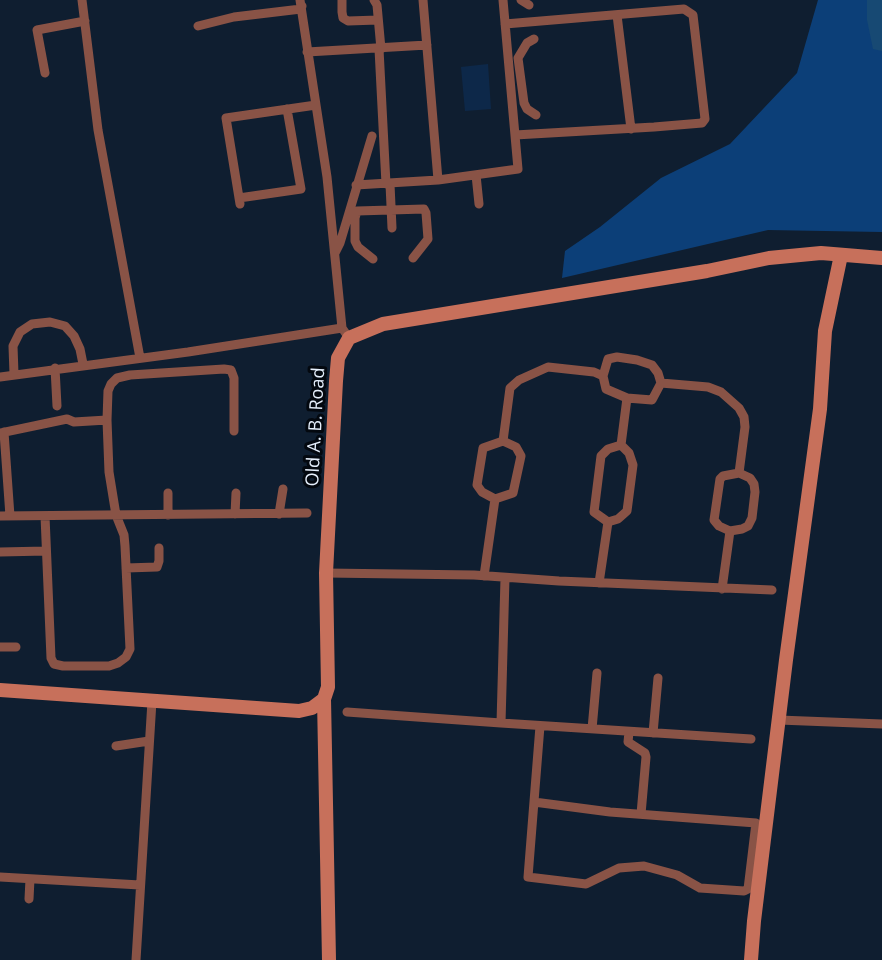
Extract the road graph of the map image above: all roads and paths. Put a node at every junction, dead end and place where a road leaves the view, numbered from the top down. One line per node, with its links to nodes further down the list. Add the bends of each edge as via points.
1 (82, 0): 9 (street)
2 (342, 0): 8 (street, via 342,12 348,21)
3 (374, 0): 8 (street)
4 (423, 0): 13 (street)
5 (502, 0): 10 (street)
6 (301, 3): 11 (street); 15 (street)
7 (617, 15): 10 (street); 21 (street); 21 (street, via 684,9 693,15 705,120)
8 (378, 20): 14 (street)
9 (85, 21): 16 (street, via 37,30); 37 (street, via 98,130)
10 (505, 24): 17 (street)
11 (198, 26)
12 (534, 39): 17 (street, via 518,58)
13 (427, 45): 14 (street); 25 (street)
14 (380, 49): 15 (street); 26 (street)
15 (307, 52): 18 (street)
16 (45, 73)
17 (515, 80): 20 (street, via 527,109); 22 (street)
18 (316, 105): 19 (street); 31 (street)
19 (287, 109): 19 (street, via 226,117 239,201 301,189)
20 (536, 115)
21 (631, 129): 22 (street)
22 (515, 135): 24 (street, via 518,169)
23 (372, 136): 27 (street)
24 (476, 175): 25 (street); 28 (street)
25 (438, 180): 26 (street)
26 (388, 184): 27 (street); 29 (street)
27 (356, 185): 31 (street)
28 (479, 204)
29 (391, 209): 30 (street); 33 (street, via 424,209 426,213 428,239); 35 (street, via 357,211 355,241)
30 (392, 228)
31 (335, 253): 36 (street)
32 (841, 255): 34 (street); 36 (street, via 770,258); 85 (street, via 825,331 820,409)
33 (414, 258)
34 (882, 258)
35 (373, 259)
36 (345, 333): 37 (street); 71 (street, Old A. B. Road, via 336,381)
37 (140, 358): 38 (street)
38 (83, 364): 39 (street); 40 (street, via 74,336 65,326 50,322 32,324 20,332 13,346)
39 (56, 368): 40 (street); 45 (street)
40 (14, 374): 42 (street)
41 (603, 376): 43 (street, via 608,359 617,357 652,365); 44 (street, via 606,388); 51 (street, via 548,367 519,380 510,388)
42 (0, 377)
43 (661, 383): 44 (street, via 652,400); 53 (street, via 708,387 721,392 739,408 745,427)
44 (627, 398): 52 (street)
45 (57, 405): 46 (street); 48 (street, via 51,409)
46 (67, 419): 47 (street); 48 (street)
47 (107, 420): 49 (street, via 108,391 117,378 224,369 231,370 234,378); 61 (street)
48 (49, 422): 50 (street)
49 (234, 431)
50 (2, 433): 63 (street)
51 (503, 441): 57 (street, via 516,447 521,456 513,493); 57 (street, via 483,447 477,485)
52 (621, 445): 65 (street, via 633,465 627,511); 65 (street, via 608,448 601,456 594,512)
53 (739, 473): 66 (street, via 754,484 752,518 748,526); 66 (street, via 720,479 714,520)
54 (283, 489): 60 (street)
55 (168, 493): 62 (street)
56 (236, 493): 59 (street)
57 (495, 499): 72 (street)
58 (307, 513): 60 (street)
59 (235, 514): 60 (street); 62 (street)
60 (279, 514)
61 (116, 515): 62 (street); 64 (street); 70 (street, via 124,535)
62 (168, 515)
63 (5, 516): 64 (street)
64 (45, 516): 68 (street)
65 (608, 522): 74 (street)
66 (730, 531): 75 (street)
67 (159, 548): 70 (street, via 157,567)
68 (46, 551): 69 (street); 70 (street, via 51,658 54,664 63,666 109,666 126,657 130,649)
69 (0, 552)
70 (126, 568)
71 (326, 573): 72 (street); 82 (street, Old A. B. Road, via 328,687)
72 (484, 576): 73 (street)
73 (506, 578): 74 (street); 86 (street)
74 (599, 583): 75 (street)
75 (722, 589): 76 (street)
76 (772, 590)
77 (0, 647): 78 (street)
78 (16, 648)
79 (597, 673): 89 (street)
80 (658, 678): 91 (street)
81 (0, 690): 83 (street)
82 (324, 699): 83 (street, via 299,711); 102 (street, Old A. B. Road)
83 (152, 701): 93 (street)
84 (346, 712): 86 (street)
85 (779, 720): 87 (street); 103 (street)
86 (501, 723): 88 (street)
87 (882, 724)
88 (540, 726): 89 (street); 95 (street)
89 (592, 729): 90 (street)
90 (628, 732): 91 (street); 96 (street, via 628,742 646,757)
91 (653, 733): 92 (street)
92 (751, 739)
93 (149, 741): 94 (street); 99 (street)
94 (116, 746)
95 (534, 802): 96 (street); 96 (street, via 528,877 586,884 619,868 644,866 677,875 700,888 748,890 756,823)
96 (641, 814)
97 (0, 877): 98 (street)
98 (30, 879): 99 (street); 100 (street)
99 (140, 885): 101 (street)
100 (29, 899)
101 (136, 960)
102 (329, 960)
103 (752, 960)

